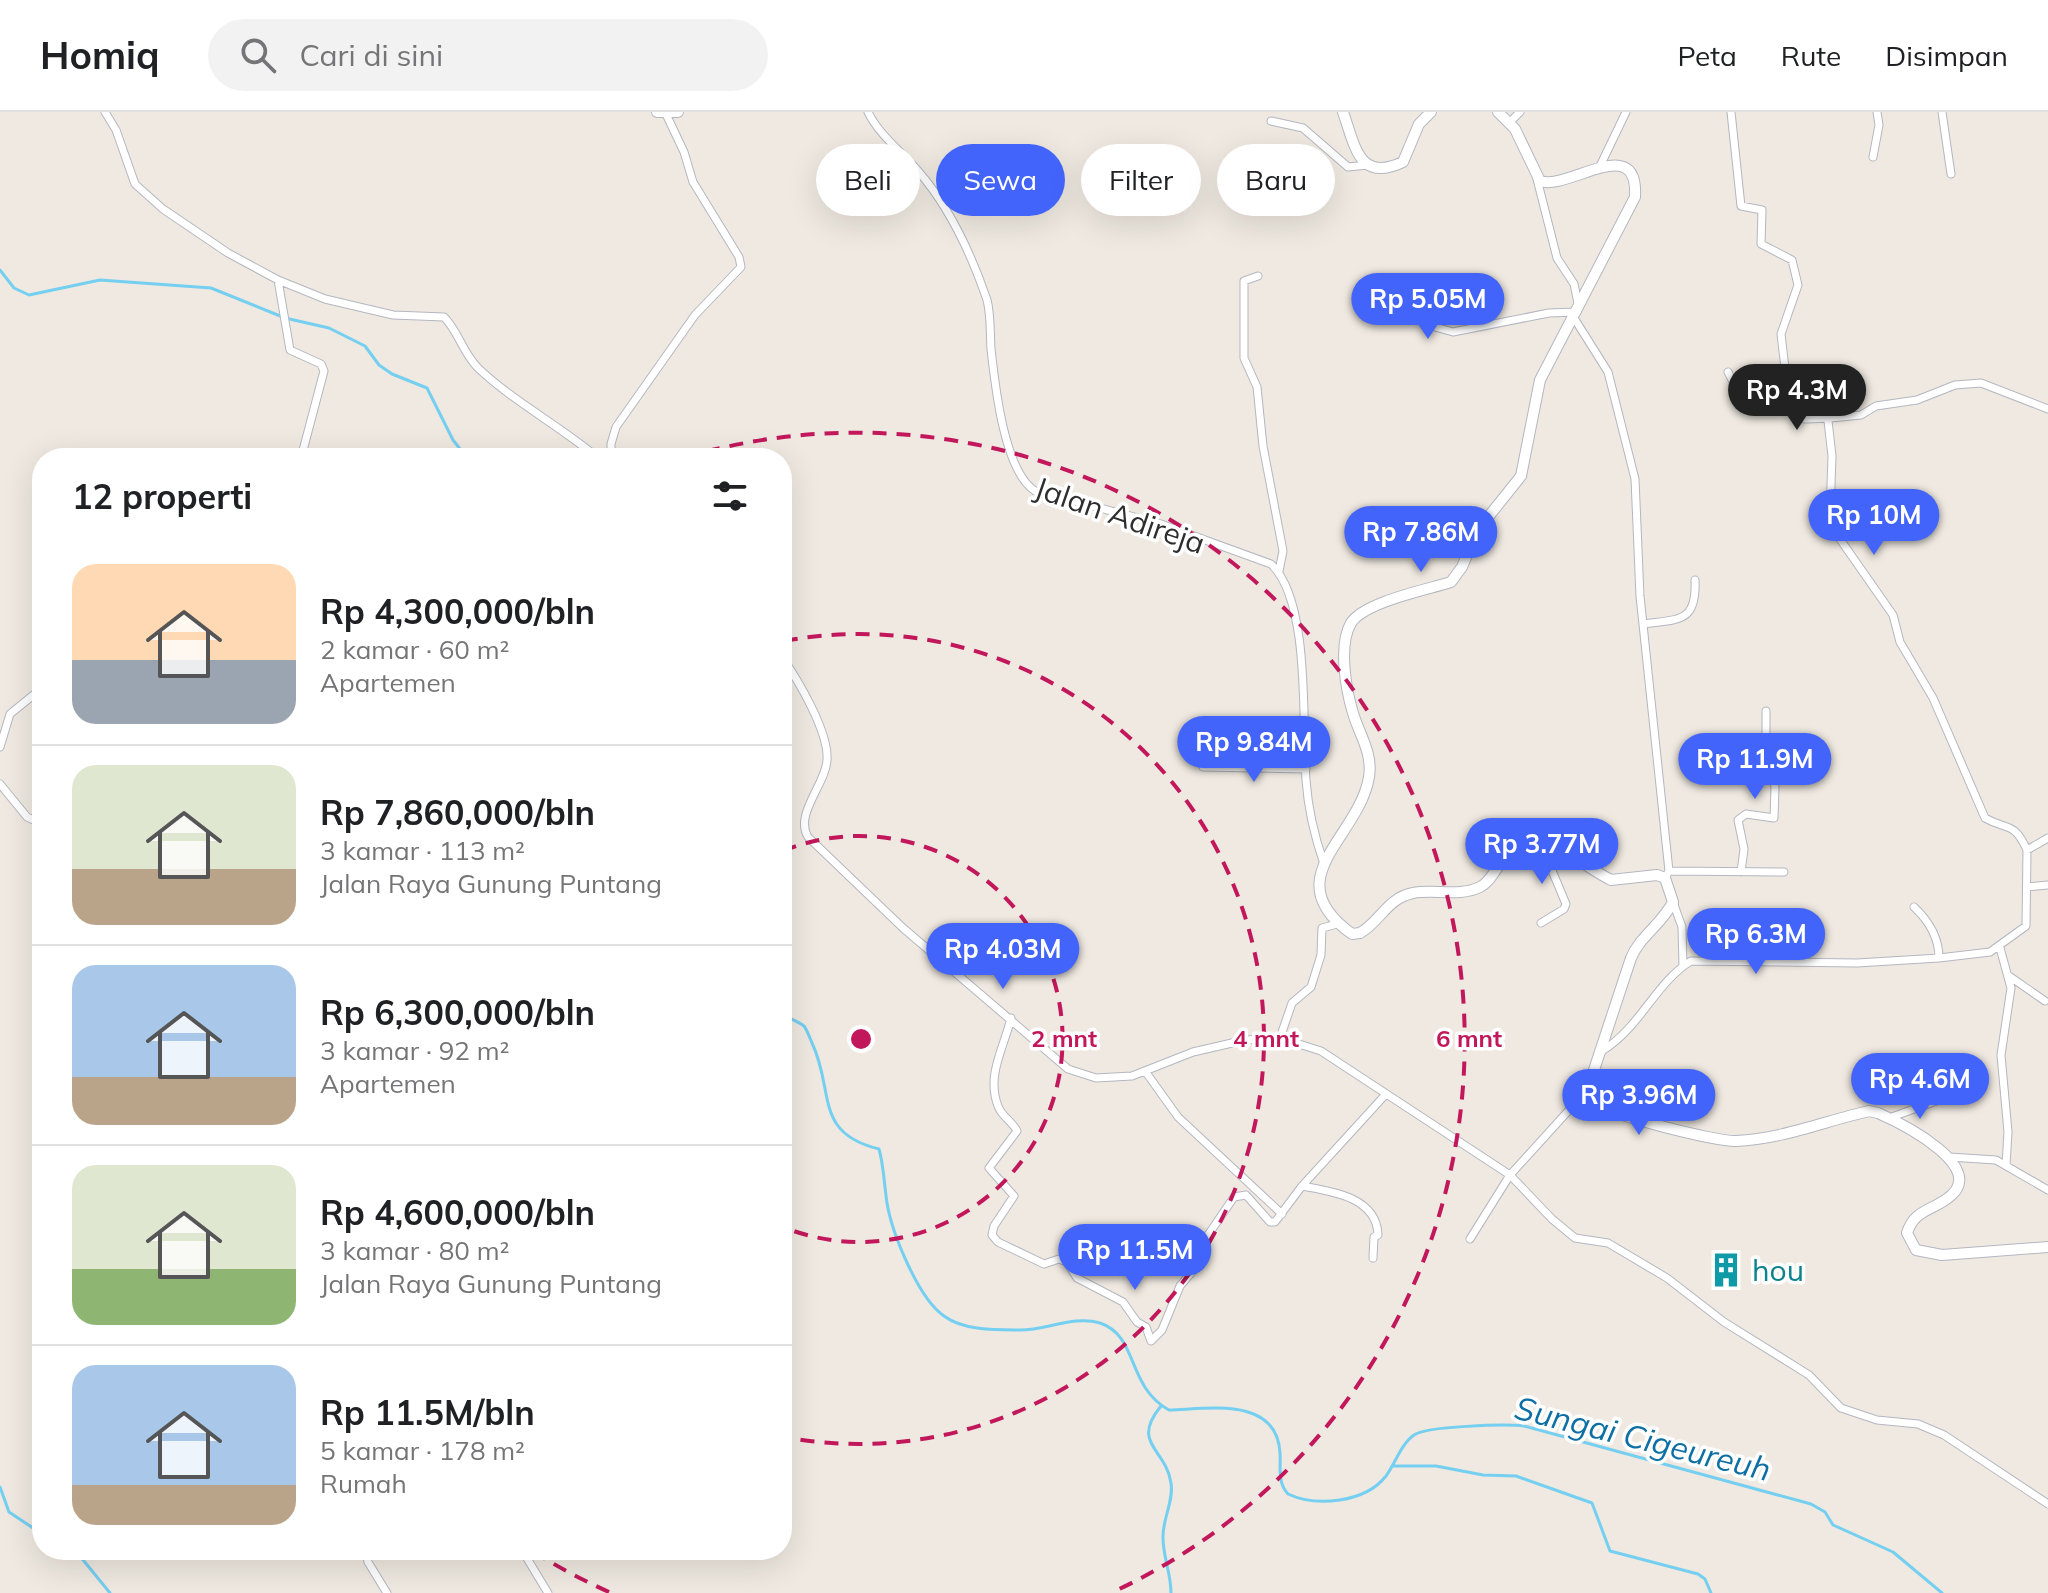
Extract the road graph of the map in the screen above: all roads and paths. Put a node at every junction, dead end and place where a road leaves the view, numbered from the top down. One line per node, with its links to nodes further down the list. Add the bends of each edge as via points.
1 (105, 112): 21 (street, via 133,180 145,194 228,253)
2 (678, 112): 12 (street)
3 (868, 112): 31 (street, Jalan Adireja, via 950,211 987,301 1009,452 1022,481 1035,491 1161,524)
4 (1343, 112): 17 (street)
5 (1431, 112): 17 (street, via 1419,124 1403,162 1386,170)
6 (1499, 112): 14 (street)
7 (1520, 112): 14 (street)
8 (1626, 112): 16 (street)
9 (1731, 112): 25 (street, via 1741,206 1761,208 1761,244 1792,260 1798,281 1781,327)
10 (1877, 112): 15 (street)
11 (1942, 112): 18 (street)
12 (661, 113): 30 (street, via 741,267 695,315 616,427)
13 (1271, 121): 17 (street, via 1303,128 1348,167)
14 (1510, 122): 19 (street)
15 (1873, 157)
16 (1601, 164): 19 (street, via 1567,182 1546,184); 23 (street, via 1630,172 1635,197)
17 (1368, 165)
18 (1951, 174)
19 (1536, 177): 23 (street, via 1557,258 1574,284)
20 (1258, 276): 31 (street, via 1244,281 1244,358 1257,387 1283,551)
21 (278, 280): 28 (street, via 290,350 321,364 324,371); 29 (street, via 368,311 444,317 462,350 492,381)
22 (1401, 308): 23 (street, via 1428,325 1453,332 1536,315)
23 (1577, 313): 33 (street, via 1608,372 1635,479 1636,556); 45 (street, via 1540,380 1521,476 1477,531 1458,575 1451,582 1372,607 1348,627 1350,700 1370,770 1367,790)
24 (1728, 372): 25 (street, via 1737,390 1762,400)
25 (1788, 394): 27 (street, via 1805,419)
26 (2048, 409): 27 (street, via 1981,383 1876,406 1861,415)
27 (1830, 418): 44 (street, via 1829,504 1835,532 1893,615 1900,642 1933,698 1985,818 2013,827)
28 (304, 448)
29 (585, 448)
30 (611, 448)
31 (1279, 571): 39 (street, via 1306,691)
32 (1695, 580): 33 (street, via 1690,612)
33 (1645, 624): 48 (street)
34 (792, 677): 60 (street, via 826,745 827,760 805,832 903,928)
35 (32, 696): 37 (street, via 10,714)
36 (1766, 711): 46 (street, via 1774,818 1746,814 1738,820 1744,849)
37 (0, 747)
38 (1203, 767): 39 (street)
39 (1306, 769): 45 (street)
40 (0, 784): 41 (street)
41 (32, 819)
42 (2048, 838): 44 (street)
43 (1543, 849): 48 (street, via 1572,854 1611,880); 53 (street, via 1566,907); 54 (street, via 1505,859 1480,887 1411,893 1395,900 1360,933)
44 (2027, 850): 50 (street)
45 (1324, 864): 54 (street, via 1321,899)
46 (1741, 872): 47 (street); 48 (street)
47 (1784, 872)
48 (1667, 875): 51 (street)
49 (2048, 885): 50 (street)
50 (2027, 887): 55 (street, via 2026,926)
51 (1673, 902): 57 (street, via 1682,927); 62 (street, via 1657,928 1636,945)
52 (1914, 907): 56 (street, via 1928,920)
53 (1541, 923)
54 (1337, 924): 61 (street, via 1322,928 1311,987 1292,1003)
55 (2000, 948): 56 (street); 58 (street)
56 (1939, 958): 57 (street, via 1857,963 1701,960)
57 (1683, 966): 62 (street, via 1625,1036)
58 (2009, 976): 59 (street); 69 (street, via 2001,1055)
59 (2045, 1001)
60 (1011, 1018): 63 (street, via 1076,1073 1107,1078); 73 (street, via 993,1068 998,1108 1017,1129 989,1168 1014,1196 992,1230 998,1242 1044,1264 1067,1262 1082,1281 1126,1305 1154,1341 1180,1286 1198,1265 1202,1245 1234,1197 1246,1195 1273,1223)
61 (1280, 1038): 63 (street, via 1211,1046); 65 (street, via 1321,1051)
62 (1602, 1051): 64 (street)
63 (1145, 1071): 73 (street, via 1178,1117)
64 (1589, 1088): 67 (street, via 1603,1108 1733,1142 1869,1111); 70 (street)
65 (1386, 1094): 70 (street); 71 (street)
66 (1939, 1100): 67 (street)
67 (1889, 1118): 68 (street)
68 (1949, 1157): 69 (street, via 1982,1157); 75 (street, via 1960,1172 1960,1184 1950,1197 1918,1213 1910,1223 1907,1233 1916,1250 1942,1255)
69 (2006, 1165): 72 (street)
70 (1510, 1175): 74 (street); 77 (street, via 1575,1238 1608,1243 1667,1278 1724,1322 1809,1375 1841,1408 1858,1416 1918,1424 1944,1435)
71 (1302, 1186): 73 (street); 76 (street, via 1359,1202 1378,1228)
72 (2048, 1190)
73 (1282, 1214)
74 (1470, 1239)
75 (2048, 1247)
76 (1373, 1258)
77 (2048, 1504)
78 (368, 1560): 80 (street)
79 (528, 1560): 81 (street)
80 (387, 1593)
81 (548, 1593)

